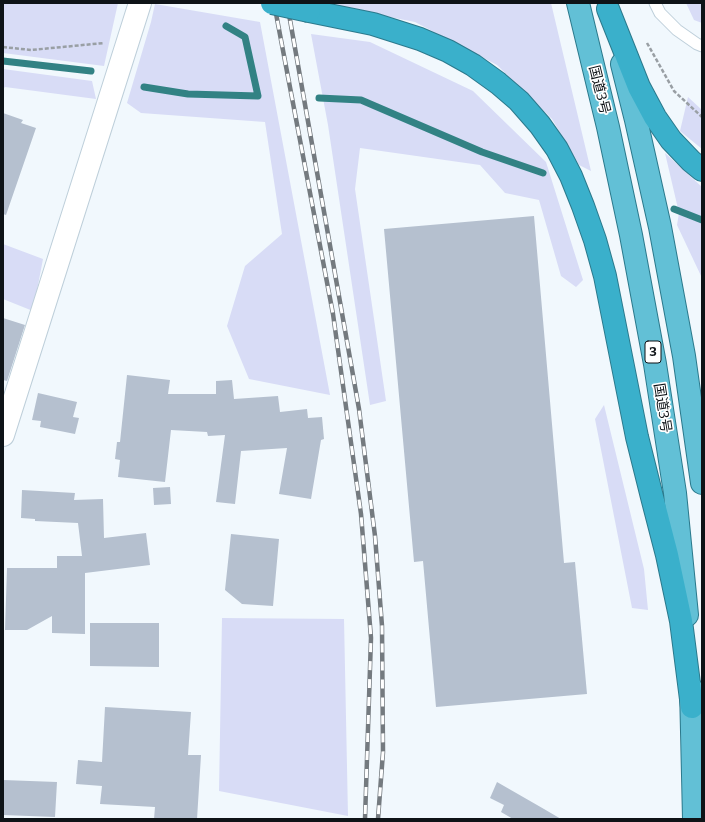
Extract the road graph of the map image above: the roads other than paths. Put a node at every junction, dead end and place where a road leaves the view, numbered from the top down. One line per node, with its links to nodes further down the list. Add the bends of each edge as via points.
1 (140, 3): 8 (street)
2 (272, 3): 10 (highway, bridge, via 373,24 448,51 473,65 519,101 557,149 583,206 605,276 637,437 681,621)
3 (578, 3): 10 (highway, 国道3号 / 3, via 608,127 655,364 675,493 687,604)
4 (655, 3): 6 (lane, via 660,13 676,30)
5 (608, 6): 7 (highway, via 639,87 655,118 671,140); 9 (highway, 国道3号 / 3, via 660,227 684,356)
6 (702, 46)
7 (702, 170)
8 (3, 435)
9 (702, 483)
10 (692, 707): 11 (highway, 国道3号 / 3)
11 (694, 819)

